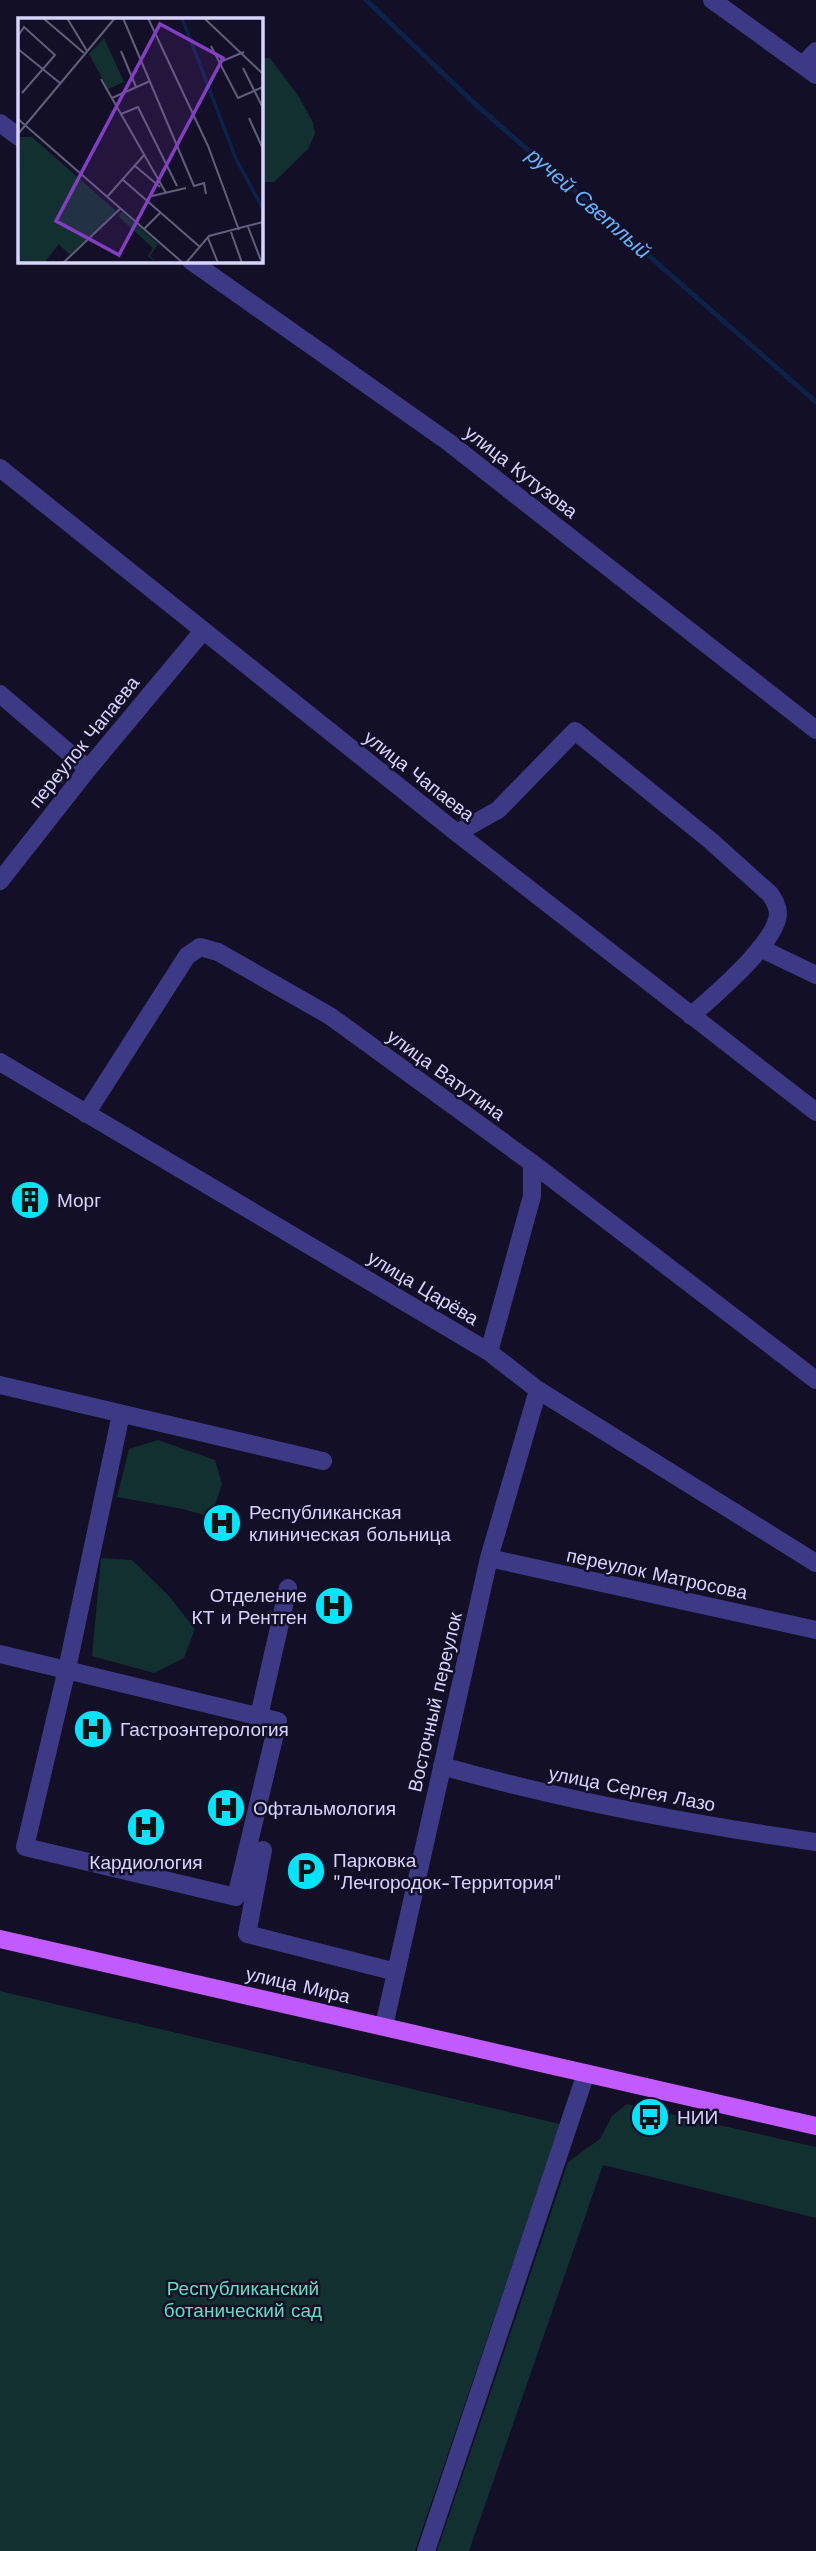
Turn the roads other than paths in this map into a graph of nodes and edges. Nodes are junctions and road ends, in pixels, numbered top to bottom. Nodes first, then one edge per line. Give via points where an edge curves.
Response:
1 (712, 0) edge
2 (816, 51) edge
3 (809, 70) edge
4 (0, 123) edge
5 (18, 136) edge
6 (192, 262) edge
7 (0, 468) edge
8 (203, 631) junction
9 (0, 694) edge
10 (814, 727) edge
11 (88, 769) junction
12 (457, 833) junction
13 (0, 881) edge
14 (760, 948) junction
15 (816, 975) edge
16 (691, 1016) junction
17 (0, 1062) edge
18 (816, 1112) edge
19 (86, 1114) junction
20 (532, 1163) junction
21 (489, 1352) junction
22 (816, 1380) edge
23 (0, 1385) edge
24 (538, 1390) junction
25 (121, 1414) junction
26 (323, 1461) dead end
27 (489, 1558) junction
28 (816, 1563) edge
29 (288, 1588) dead end
30 (816, 1630) edge
31 (0, 1654) edge
32 (67, 1669) junction
33 (259, 1716) junction
34 (442, 1766) junction
35 (816, 1842) edge
36 (263, 1850) dead end
37 (0, 1939) edge
38 (396, 1972) junction
39 (384, 2026) junction
40 (586, 2073) junction
41 (816, 2126) edge
42 (426, 2551) edge

1 - 3 street
2 - 3 street
4 - 5 street
6 - 10 street, улица Кутузова via 447,440
7 - 8 street, улица Чапаева
8 - 11 street, переулок Чапаева
8 - 12 street, улица Чапаева
9 - 11 street
11 - 13 street, переулок Чапаева
12 - 14 street via 498,810 575,731 770,894 778,912
12 - 16 street, улица Чапаева
14 - 15 street
14 - 16 street
16 - 18 street, улица Чапаева
17 - 19 street, улица Царёва
19 - 20 street, улица Ватутина via 187,956 200,947 230,958 330,1016
19 - 21 street, улица Царёва
20 - 21 street via 532,1196
20 - 22 street, улица Ватутина
21 - 24 street, улица Царёва
23 - 25 street
24 - 27 street, Восточный переулок
24 - 28 street, улица Царёва
25 - 26 street
25 - 32 street
27 - 30 street, переулок Матросова
27 - 34 street, Восточный переулок
29 - 33 street
31 - 32 street
32 - 33 street
32 - 33 street via 25,1847 236,1897 278,1721
34 - 35 street, улица Сергея Лазо via 639,1813
34 - 38 street, Восточный переулок
36 - 38 street via 247,1934
37 - 39 main road, улица Мира
38 - 39 street, Восточный переулок
39 - 40 main road, улица Мира
40 - 41 main road, улица Мира
40 - 42 street

